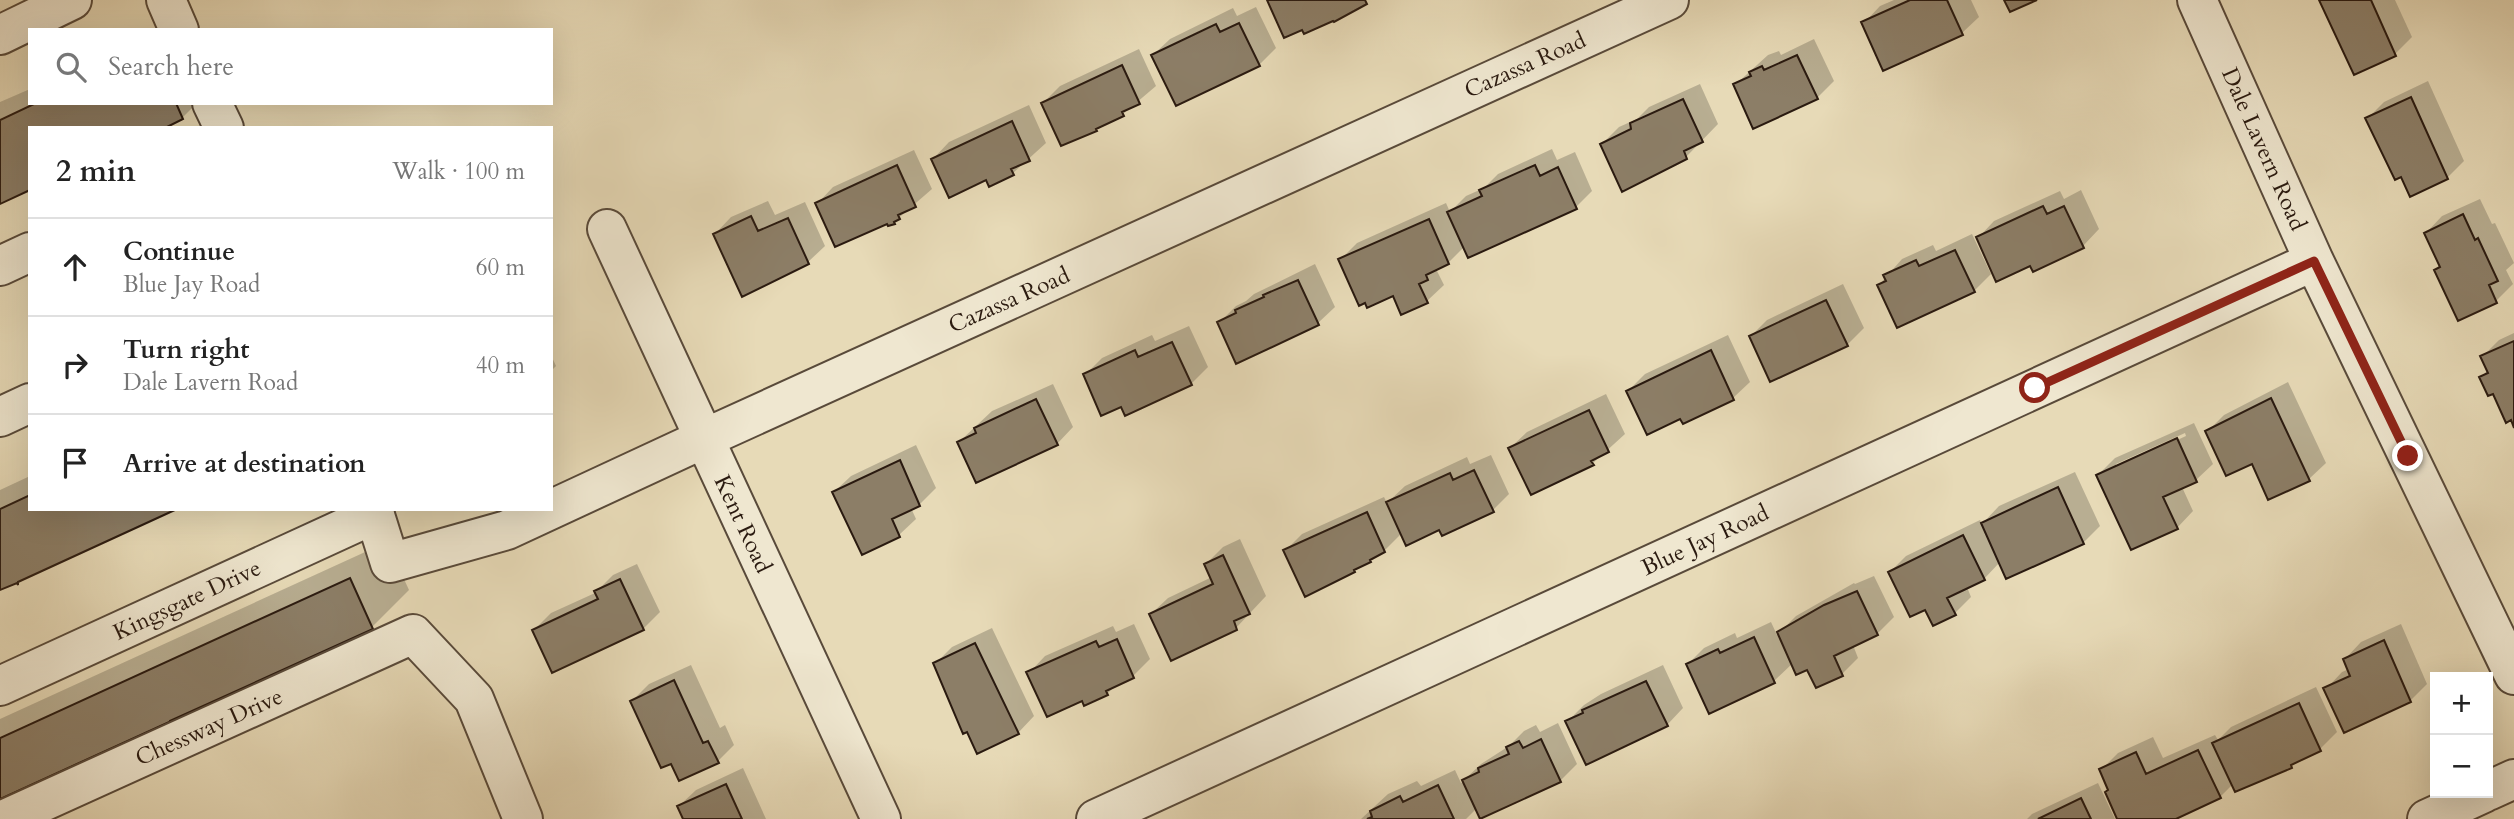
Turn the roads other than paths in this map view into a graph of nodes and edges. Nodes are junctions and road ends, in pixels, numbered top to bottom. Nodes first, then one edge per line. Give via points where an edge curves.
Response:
1 (72, 0) edge
2 (166, 0) edge
3 (1669, 0) edge
4 (2197, 0) edge
5 (178, 28) edge
6 (0, 35) edge
7 (213, 105) edge
8 (222, 126) edge
9 (607, 229) dead end
10 (28, 253) edge
11 (2314, 261) junction
12 (0, 266) edge
13 (28, 404) edge
14 (0, 417) edge
15 (703, 439) junction
16 (553, 509) edge
17 (374, 511) edge
18 (548, 511) edge
19 (2514, 675) edge
20 (0, 686) edge
21 (2514, 779) edge
22 (2493, 789) edge
23 (2473, 798) edge
24 (5, 819) edge
25 (523, 819) edge
26 (881, 819) edge
27 (1096, 819) edge
28 (2427, 819) edge

1 - 6 street
2 - 5 street
3 - 15 street, Cazassa Road
4 - 11 street, Dale Lavern Road
7 - 8 street
9 - 15 street, Kent Road
10 - 12 street
11 - 19 street, Dale Lavern Road
11 - 27 street, Blue Jay Road
13 - 14 street
15 - 16 street, Cazassa Road
15 - 26 street, Kent Road
17 - 18 street, Cazassa Road via 390,563 507,530
17 - 20 street, Kingsgate Drive
21 - 22 street
23 - 28 street
24 - 25 street, Chessway Drive via 413,634 474,699

